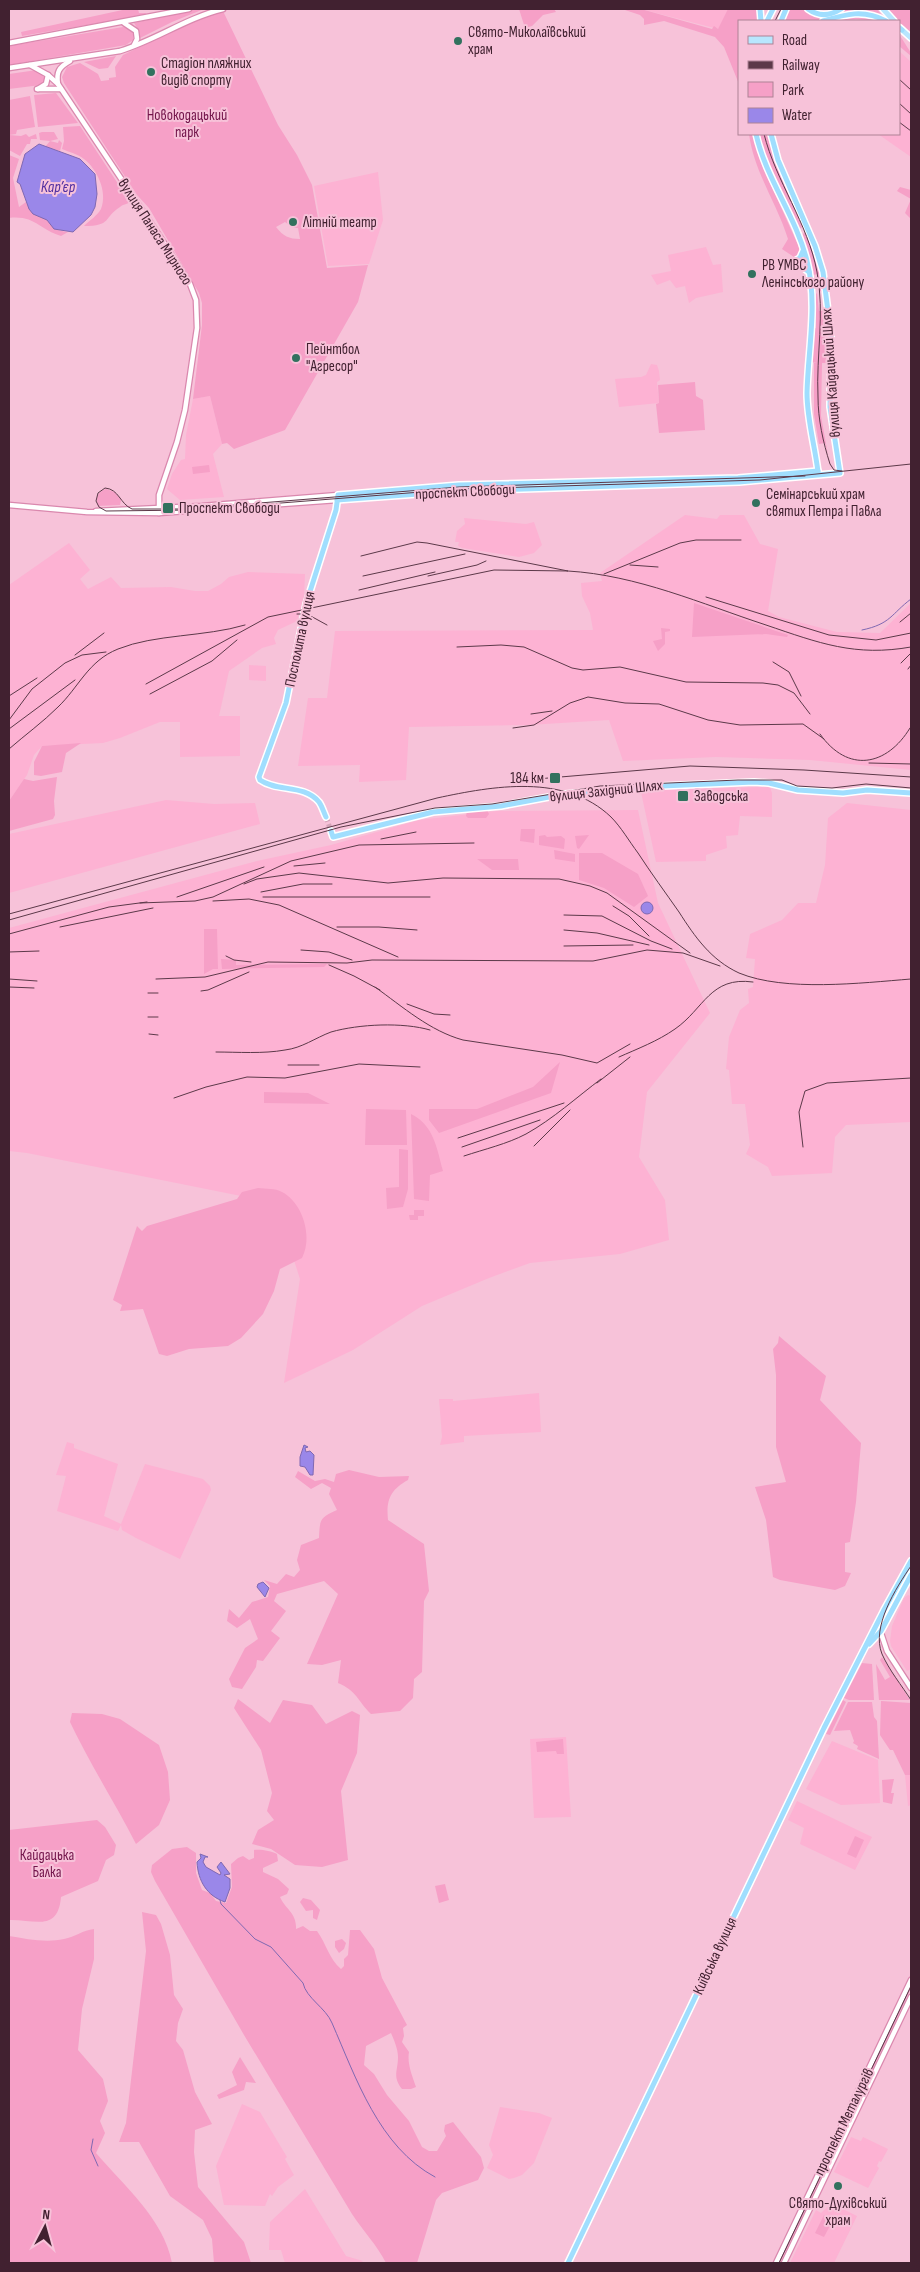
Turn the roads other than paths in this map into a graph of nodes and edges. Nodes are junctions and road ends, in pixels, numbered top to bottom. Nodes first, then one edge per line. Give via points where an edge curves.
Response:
1 (188, 9) edge
2 (222, 9) edge
3 (808, 9) edge
4 (841, 9) edge
5 (883, 9) edge
6 (827, 20) edge
7 (884, 20) edge
8 (893, 20) edge
9 (120, 23) junction
10 (900, 28) edge
11 (910, 37) edge
12 (10, 43) edge
13 (132, 47) junction
14 (74, 59) junction
15 (30, 66) junction
16 (9, 68) edge
17 (48, 75) junction
18 (60, 86) junction
19 (756, 135) edge
20 (771, 135) edge
21 (807, 227) junction
22 (796, 232) junction
23 (804, 251) junction
24 (809, 272) junction
25 (839, 471) joint
26 (818, 473) junction
27 (338, 498) junction
28 (9, 505) edge
29 (158, 507) junction
30 (90, 512) junction
31 (159, 513) junction
32 (911, 794) edge
33 (326, 817) tunnel mouth
34 (332, 834) dead end
35 (911, 1561) edge
36 (911, 1575) edge
37 (876, 1626) junction
38 (881, 1630) junction
39 (864, 1650) junction
40 (911, 1688) edge
41 (911, 1980) edge
42 (911, 1997) edge
43 (568, 2263) edge
44 (776, 2263) edge
45 (784, 2263) edge

1 - 9 main road
2 - 13 main road via 192,18
3 - 4 highway via 824,15
5 - 8 main road
6 - 7 highway via 858,13
9 - 12 main road
9 - 13 main road via 136,31 137,39
10 - 11 main road
13 - 14 main road
14 - 15 main road
14 - 18 main road via 60,68
15 - 16 main road
15 - 17 main road, вулиця Панаса Мирного
17 - 18 main road, вулиця Панаса Мирного
17 - 18 main road via 46,84 37,89
18 - 29 main road, вулиця Панаса Мирного via 190,284 196,300 196,328 185,410
19 - 22 highway, вулиця Кайдацький Шлях via 769,173
20 - 21 highway, вулиця Кайдацький Шлях via 778,160
21 - 22 highway
21 - 25 highway, вулиця Кайдацький Шлях via 823,272 831,335 830,407
22 - 23 highway, вулиця Кайдацький Шлях
23 - 24 highway, вулиця Кайдацький Шлях
23 - 24 highway via 795,260
24 - 26 highway, вулиця Кайдацький Шлях via 812,294 808,405
25 - 26 highway, проспект Свободи
26 - 27 highway, проспект Свободи via 459,485
27 - 29 main road, проспект Свободи
27 - 31 main road, проспект Свободи
27 - 33 highway, Посполита вулиця via 306,604 286,703 259,777 266,784 305,792 319,802
28 - 30 main road, проспект Свободи
29 - 30 main road, проспект Свободи
29 - 31 main road, вулиця Панаса Мирного
30 - 31 main road, проспект Свободи
32 - 34 highway, вулиця Західний Шлях via 798,790 754,782 662,786 565,794 491,807 433,812
35 - 37 highway, Київська вулиця
36 - 38 highway, Київська вулиця
37 - 38 main road
37 - 39 highway, Київська вулиця
38 - 39 highway, Київська вулиця
38 - 40 main road via 887,1651
39 - 43 highway, Київська вулиця
41 - 44 main road, проспект Металургів
42 - 45 main road, проспект Металургів

